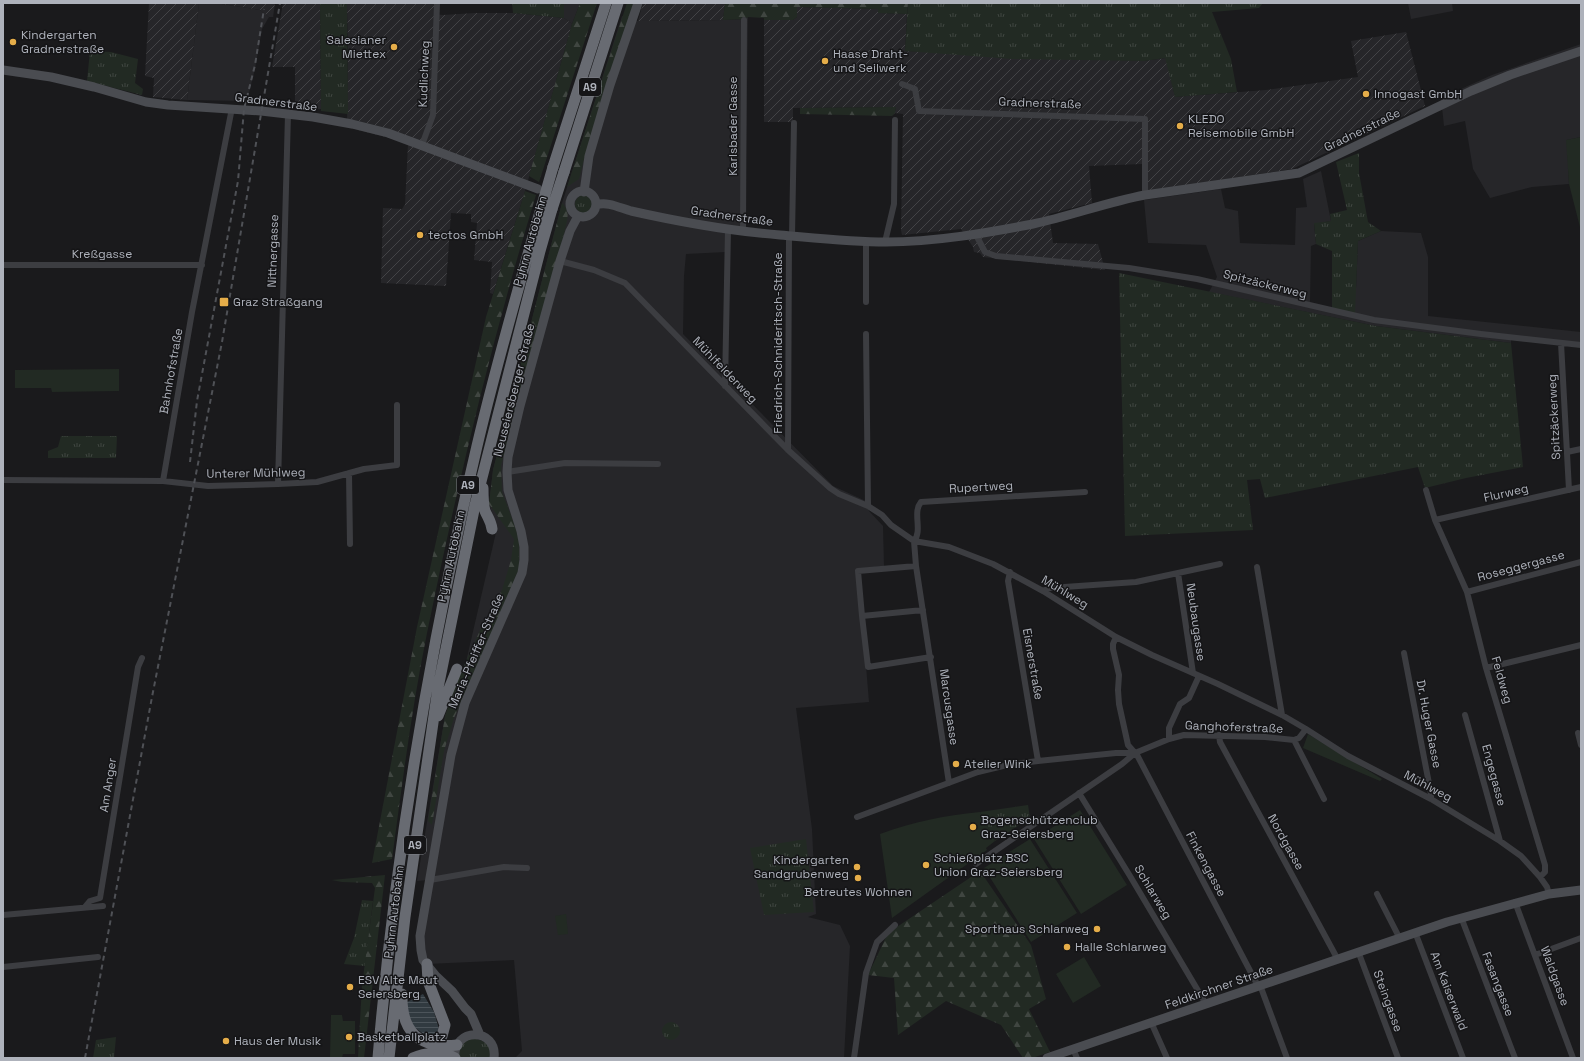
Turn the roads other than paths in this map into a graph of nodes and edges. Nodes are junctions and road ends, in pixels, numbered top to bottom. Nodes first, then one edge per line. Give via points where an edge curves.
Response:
1 (437, 3) edge
2 (606, 3) edge
3 (618, 3) edge
4 (638, 3) edge
5 (744, 20) dead end
6 (1581, 51) edge
7 (3, 70) edge
8 (902, 84) dead end
9 (232, 108) junction
10 (288, 114) junction
11 (895, 120) dead end
12 (794, 123) dead end
13 (422, 145) junction
14 (538, 189) dead end
15 (584, 192) junction
16 (1145, 195) junction
17 (596, 205) junction
18 (547, 207) junction
19 (578, 216) junction
20 (728, 230) junction
21 (743, 232) junction
22 (975, 233) junction
23 (791, 236) junction
24 (866, 241) junction
25 (885, 242) junction
26 (560, 261) junction
27 (3, 265) edge
28 (202, 265) junction
29 (866, 302) dead end
30 (866, 334) dead end
31 (1561, 343) junction
32 (1581, 345) edge
33 (725, 386) junction
34 (397, 405) dead end
35 (1581, 449) edge
36 (788, 450) junction
37 (1567, 452) junction
38 (658, 464) dead end
39 (484, 470) junction
40 (507, 472) junction
41 (349, 473) junction
42 (3, 480) edge
43 (163, 481) junction
44 (278, 484) junction
45 (1581, 487) edge
46 (1426, 490) dead end
47 (1569, 490) junction
48 (1084, 492) dead end
49 (868, 506) junction
50 (1436, 520) junction
51 (492, 529) dead end
52 (914, 542) junction
53 (350, 544) dead end
54 (1581, 562) edge
55 (1220, 564) dead end
56 (916, 566) junction
57 (1257, 567) dead end
58 (1010, 572) junction
59 (522, 573) joint
60 (1178, 573) junction
61 (1043, 591) junction
62 (1467, 592) junction
63 (923, 610) junction
64 (862, 616) junction
65 (1116, 637) junction
66 (1581, 645) edge
67 (1404, 653) dead end
68 (931, 657) junction
69 (142, 658) dead end
70 (1486, 668) junction
71 (457, 669) dead end
72 (1196, 675) junction
73 (1282, 715) junction
74 (1465, 715) dead end
75 (1306, 729) junction
76 (432, 732) junction
77 (1578, 733) dead end
78 (1219, 735) junction
79 (1168, 739) junction
80 (1294, 740) junction
81 (1581, 745) edge
82 (1135, 753) junction
83 (1038, 761) junction
84 (949, 783) junction
85 (1079, 793) junction
86 (1324, 799) dead end
87 (1431, 799) junction
88 (857, 817) dead end
89 (1500, 841) junction
90 (976, 864) dead end
91 (527, 868) dead end
92 (1540, 877) junction
93 (430, 880) junction
94 (1581, 890) edge
95 (1376, 894) dead end
96 (1549, 894) junction
97 (1515, 902) junction
98 (103, 906) dead end
99 (85, 907) junction
100 (3, 915) edge
101 (1461, 917) junction
102 (895, 925) dead end
103 (1415, 932) junction
104 (1399, 937) junction
105 (1581, 938) edge
106 (1358, 951) junction
107 (1535, 954) junction
108 (98, 957) dead end
109 (1337, 958) junction
110 (401, 960) junction
111 (427, 964) junction
112 (3, 967) edge
113 (1259, 986) junction
114 (1206, 1004) junction
115 (465, 1008) junction
116 (1151, 1022) junction
117 (480, 1035) junction
118 (466, 1036) junction
119 (427, 1042) junction
120 (456, 1045) junction
121 (1073, 1049) junction
122 (430, 1056) edge
123 (378, 1058) edge
124 (389, 1058) edge
125 (413, 1058) edge
126 (455, 1058) edge
127 (494, 1058) edge
128 (854, 1058) edge
129 (1047, 1058) edge
130 (1077, 1058) edge
131 (1167, 1058) edge
132 (1287, 1058) edge
133 (1398, 1058) edge
134 (1463, 1058) edge
135 (1515, 1058) edge
136 (1573, 1058) edge

1 - 13 street, Kudlichweg via 433,115
2 - 18 highway, Pyhrn Autobahn / A9, bridge via 553,167
3 - 18 highway, Pyhrn Autobahn / A9, bridge via 564,172
4 - 15 main road via 589,156
5 - 21 street, Karlsbader Gasse
6 - 16 main road, Gradnerstraße via 1471,91 1299,172
7 - 9 main road, Gradnerstraße via 51,77 146,102
8 - 16 street, Gradnerstraße via 915,89 919,111 1145,119
9 - 10 main road, Gradnerstraße
9 - 28 street, Bahnhofstraße
10 - 13 main road, Gradnerstraße via 352,124
10 - 44 street, Nittnergasse
11 - 25 street via 894,204
12 - 23 street, Friedrich-Schnideritsch-Straße
13 - 14 main road, Gradnerstraße
15 - 17 main road via 592,195
15 - 19 main road via 568,199
16 - 22 main road, Gradnerstraße via 1034,224
17 - 19 main road via 590,215
17 - 20 main road, Gradnerstraße via 604,203
18 - 39 highway, Pyhrn Autobahn / A9 via 540,250
18 - 123 highway, Pyhrn Autobahn / A9 via 508,324 477,444 452,557 426,688 398,872
19 - 26 main road, Neuseiersberger Straße
20 - 21 main road, Gradnerstraße
20 - 33 street
21 - 23 main road, Gradnerstraße
22 - 25 main road, Gradnerstraße
22 - 31 street, Spitzäckerweg via 985,252 996,256 1129,268 1190,277 1374,320
23 - 24 main road, Gradnerstraße
23 - 36 street, Friedrich-Schnideritsch-Straße
24 - 25 main road, Gradnerstraße
24 - 29 street
26 - 33 street, Mühlfelderweg via 594,270 625,283
26 - 40 main road, Neuseiersberger Straße via 520,406
27 - 28 street, Kreßgasse
28 - 43 street, Bahnhofstraße
30 - 49 street
31 - 32 street, Spitzäckerweg
31 - 37 street, Spitzäckerweg
33 - 36 street, Mühlfelderweg
34 - 41 street, Unterer Mühlweg via 397,465
35 - 37 street
36 - 49 street, Mühlfelderweg via 830,488
37 - 47 street, Spitzäckerweg
38 - 40 street via 565,463
39 - 51 highway via 485,511
39 - 76 highway, Pyhrn Autobahn / A9 via 463,560
40 - 59 main road, Neuseiersberger Straße via 508,490 523,538
41 - 44 street, Unterer Mühlweg via 317,482
41 - 53 street
42 - 43 street
43 - 44 street, Unterer Mühlweg via 208,486
45 - 47 street, Flurweg
46 - 50 street, Feldweg
47 - 50 street, Flurweg
48 - 52 street, Rupertweg via 921,502 918,506 918,537
49 - 52 street, Mühlfelderweg
50 - 62 street, Feldweg
52 - 56 street, Marcusgasse
52 - 58 street, Mühlweg via 949,547
54 - 62 street, Roseggergasse
55 - 60 street
56 - 63 street, Marcusgasse
56 - 64 street, Marcusgasse via 858,572
57 - 73 street
58 - 61 street, Mühlweg
58 - 83 street, Eisnerstraße via 1008,581
59 - 93 main road, Maria-Pfeiffer-Straße via 459,721
60 - 61 street via 1136,582 1050,588
60 - 72 street, Neubaugasse
61 - 65 street, Mühlweg
62 - 70 street, Feldweg
63 - 64 street
63 - 68 street, Marcusgasse
64 - 68 street, Marcusgasse via 868,667
65 - 72 street, Mühlweg
65 - 82 street via 1112,644 1119,675 1119,704 1128,745
66 - 70 street
67 - 87 street, Dr. Huger Gasse
68 - 84 street, Marcusgasse
69 - 99 street, Am Anger via 138,667 100,898 90,901
70 - 92 street, Feldweg via 1546,865 1545,872
71 - 76 highway
72 - 73 street, Mühlweg
72 - 79 street via 1189,698 1180,704 1169,728
73 - 75 street, Mühlweg
74 - 89 street, Engegasse
75 - 80 street, Ganghoferstraße
75 - 87 street, Mühlweg via 1348,756
76 - 110 highway, Pyhrn Autobahn / A9
77 - 81 street
78 - 79 street, Ganghoferstraße via 1184,735
78 - 80 street, Ganghoferstraße
78 - 109 street, Nordgasse via 1220,742 1254,807
79 - 82 street, Ganghoferstraße
80 - 86 street
82 - 83 street, Ganghoferstraße
82 - 85 street
82 - 113 street, Finkengasse
83 - 84 street, Ganghoferstraße via 978,772
84 - 88 street, Ganghoferstraße
85 - 90 street
85 - 114 street, Schlarweg
87 - 89 street, Mühlweg
89 - 92 street, Mühlweg via 1522,856
91 - 93 street via 504,867
92 - 96 street, Mühlweg
93 - 111 main road, Maria-Pfeiffer-Straße via 420,943
94 - 96 main road, Feldkirchner Straße
95 - 104 street
96 - 97 main road, Feldkirchner Straße
97 - 101 main road, Feldkirchner Straße
97 - 107 street, Waldgasse
98 - 99 street
99 - 100 street
101 - 103 main road, Feldkirchner Straße
101 - 135 street, Fasangasse
102 - 128 street via 877,942 866,972
103 - 104 main road, Feldkirchner Straße
103 - 134 street, Am Kaiserwald
104 - 106 main road, Feldkirchner Straße
105 - 107 street
106 - 109 main road, Feldkirchner Straße
106 - 133 street, Steingasse
107 - 136 street, Waldgasse
108 - 112 street
109 - 113 main road, Feldkirchner Straße
110 - 119 highway via 404,966 403,1015 409,1030
110 - 124 highway, Pyhrn Autobahn / A9
111 - 115 main road, Maria-Pfeiffer-Straße
111 - 119 highway via 428,981 445,1024 442,1036 435,1041
113 - 114 main road, Feldkirchner Straße
113 - 132 street, Finkengasse
114 - 116 main road, Feldkirchner Straße
115 - 117 main road, Maria-Pfeiffer-Straße via 471,1014
115 - 118 main road, Maria-Pfeiffer-Straße via 468,1027
116 - 121 main road, Feldkirchner Straße
116 - 131 street
117 - 118 main road
117 - 127 main road via 491,1043
118 - 120 main road
119 - 120 highway
120 - 126 main road
121 - 129 main road, Feldkirchner Straße
121 - 130 street
122 - 125 highway via 419,1055
122 - 126 highway via 442,1054

